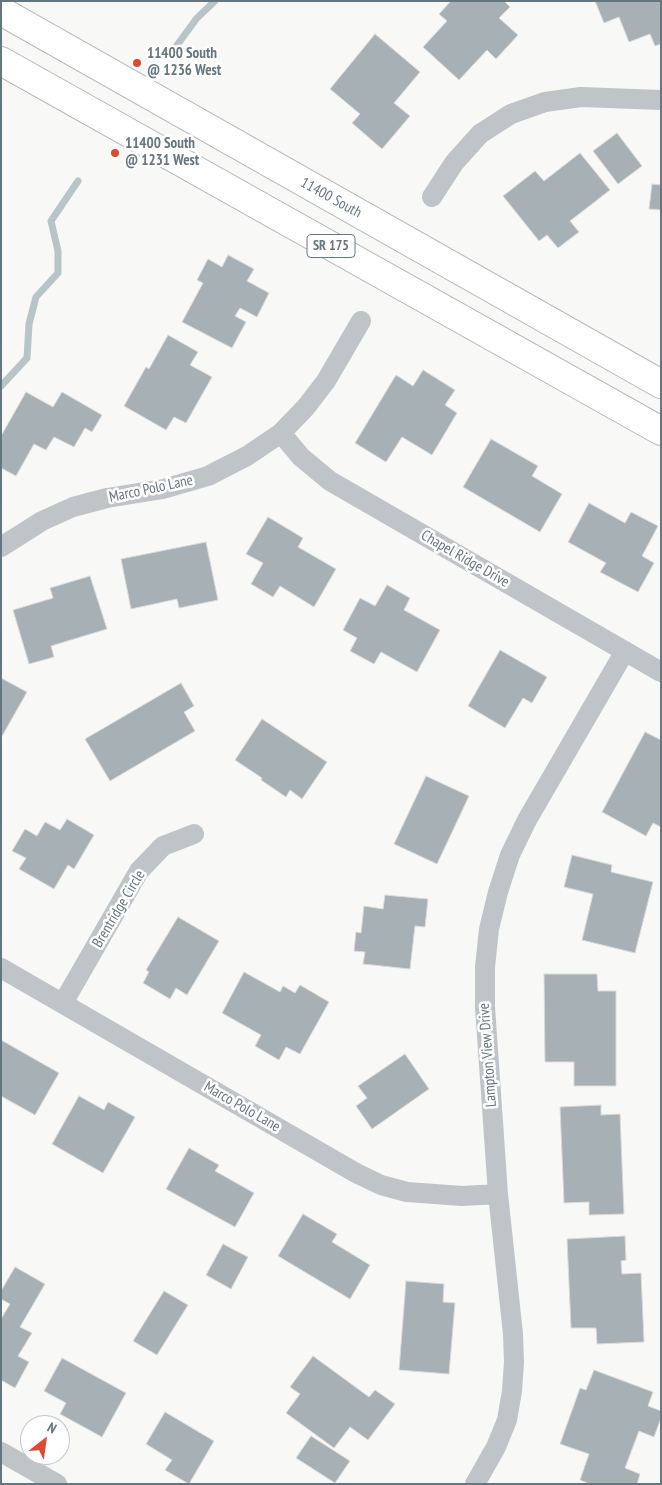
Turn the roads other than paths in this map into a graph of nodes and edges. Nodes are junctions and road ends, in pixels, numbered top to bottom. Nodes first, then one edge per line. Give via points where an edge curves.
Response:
1 (1, 12) edge
2 (1, 61) edge
3 (661, 100) edge
4 (432, 197) dead end
5 (361, 321) dead end
6 (661, 384) edge
7 (661, 431) edge
8 (281, 433) junction
9 (1, 547) edge
10 (625, 651) junction
11 (661, 672) edge
12 (194, 834) dead end
13 (1, 968) edge
14 (63, 1003) junction
15 (498, 1194) junction
16 (1, 1452) edge
17 (56, 1484) edge
18 (475, 1484) edge

1 - 6 main road, 11400 South / SR 175
2 - 7 main road, SR 175
3 - 4 street via 581,97 545,102 511,114 480,134 454,163
5 - 8 street, Marco Polo Lane via 326,381
8 - 9 street, Marco Polo Lane via 247,456 208,476 163,489 73,507 42,521
8 - 10 street, Chapel Ridge Drive via 301,457 330,481
10 - 11 street, Chapel Ridge Drive
10 - 15 street, Lampton View Drive via 527,820 510,855 489,929 485,1007
12 - 14 street, Brentridge Circle via 163,846 139,871
13 - 14 street, Marco Polo Lane
14 - 15 street, Marco Polo Lane via 381,1185 434,1195
15 - 18 street, Lampton View Drive via 514,1362 507,1420
16 - 17 street

